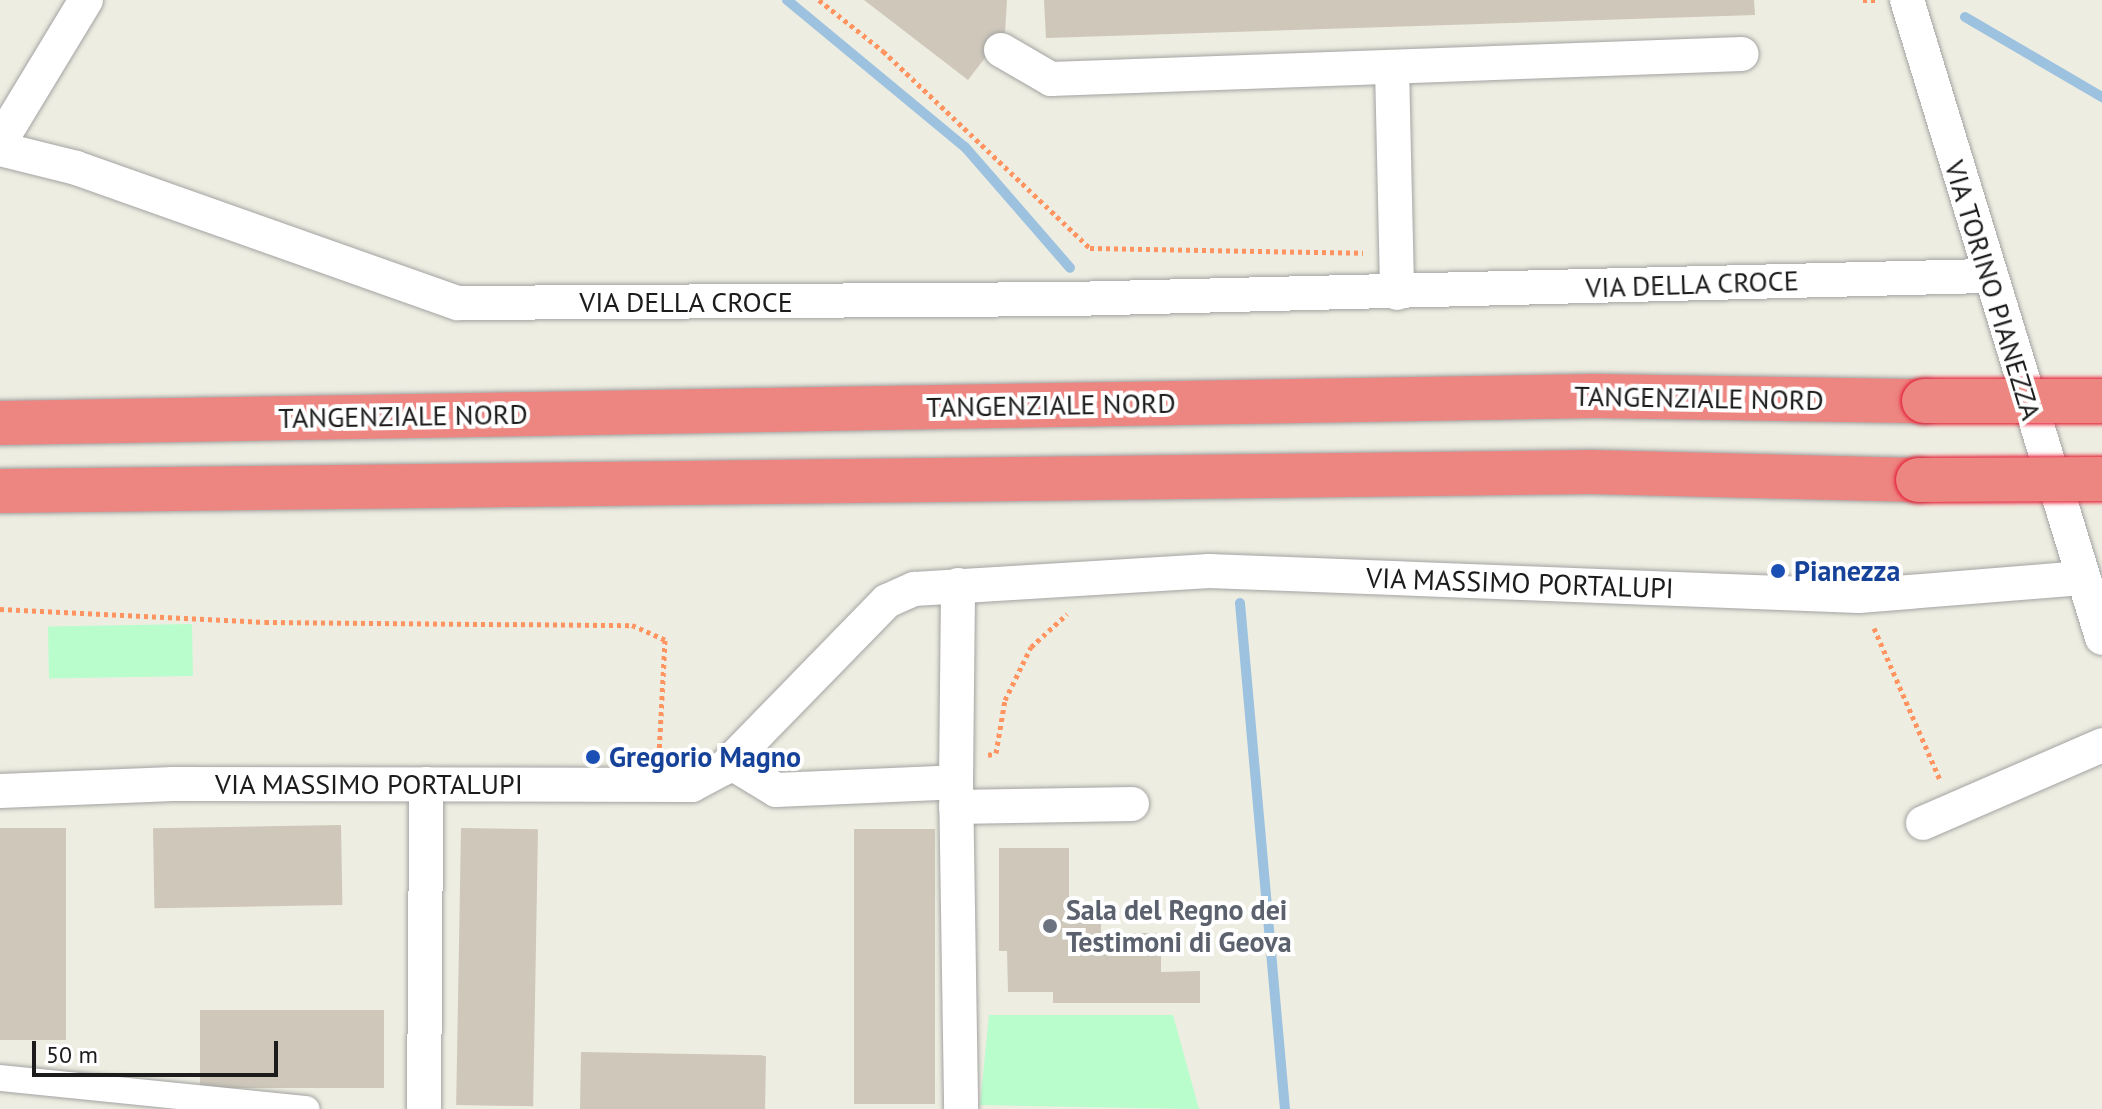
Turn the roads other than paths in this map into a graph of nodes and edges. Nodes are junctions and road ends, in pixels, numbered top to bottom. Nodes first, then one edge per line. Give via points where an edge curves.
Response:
1 (86, 0) edge
2 (1907, 0) edge
3 (1001, 50) dead end
4 (1742, 54) dead end
5 (1392, 67) junction
6 (0, 142) edge
7 (0, 149) edge
8 (1987, 276) junction
9 (1397, 293) junction
10 (2102, 401) edge
11 (0, 423) edge
12 (2102, 479) edge
13 (0, 491) edge
14 (2082, 578) junction
15 (958, 585) junction
16 (2102, 638) edge
17 (2102, 745) edge
18 (730, 762) junction
19 (956, 783) junction
20 (426, 784) junction
21 (0, 791) edge
22 (1132, 804) dead end
23 (1938, 816) road end
24 (0, 1078) edge
25 (306, 1109) edge
26 (424, 1109) edge
27 (961, 1109) edge

1 - 6 street
2 - 8 street, VIA TORINO PIANEZZA
3 - 5 street via 1051,79
4 - 5 street
5 - 9 street
7 - 9 street, VIA DELLA CROCE via 76,168 458,303
8 - 9 street, VIA DELLA CROCE
8 - 14 street, VIA TORINO PIANEZZA
10 - 11 highway, TANGENZIALE NORD, bridge via 1595,396
12 - 13 highway, bridge via 1591,472
14 - 15 street, VIA MASSIMO PORTALUPI via 1859,596 1209,571
14 - 16 street, VIA TORINO PIANEZZA
15 - 18 street, VIA MASSIMO PORTALUPI via 914,589 887,601
15 - 19 street
17 - 23 street
18 - 19 street via 776,790
18 - 20 street, VIA MASSIMO PORTALUPI via 709,780 692,785
19 - 22 street
19 - 27 street
20 - 21 street, VIA MASSIMO PORTALUPI via 173,784
20 - 26 street
24 - 25 street

